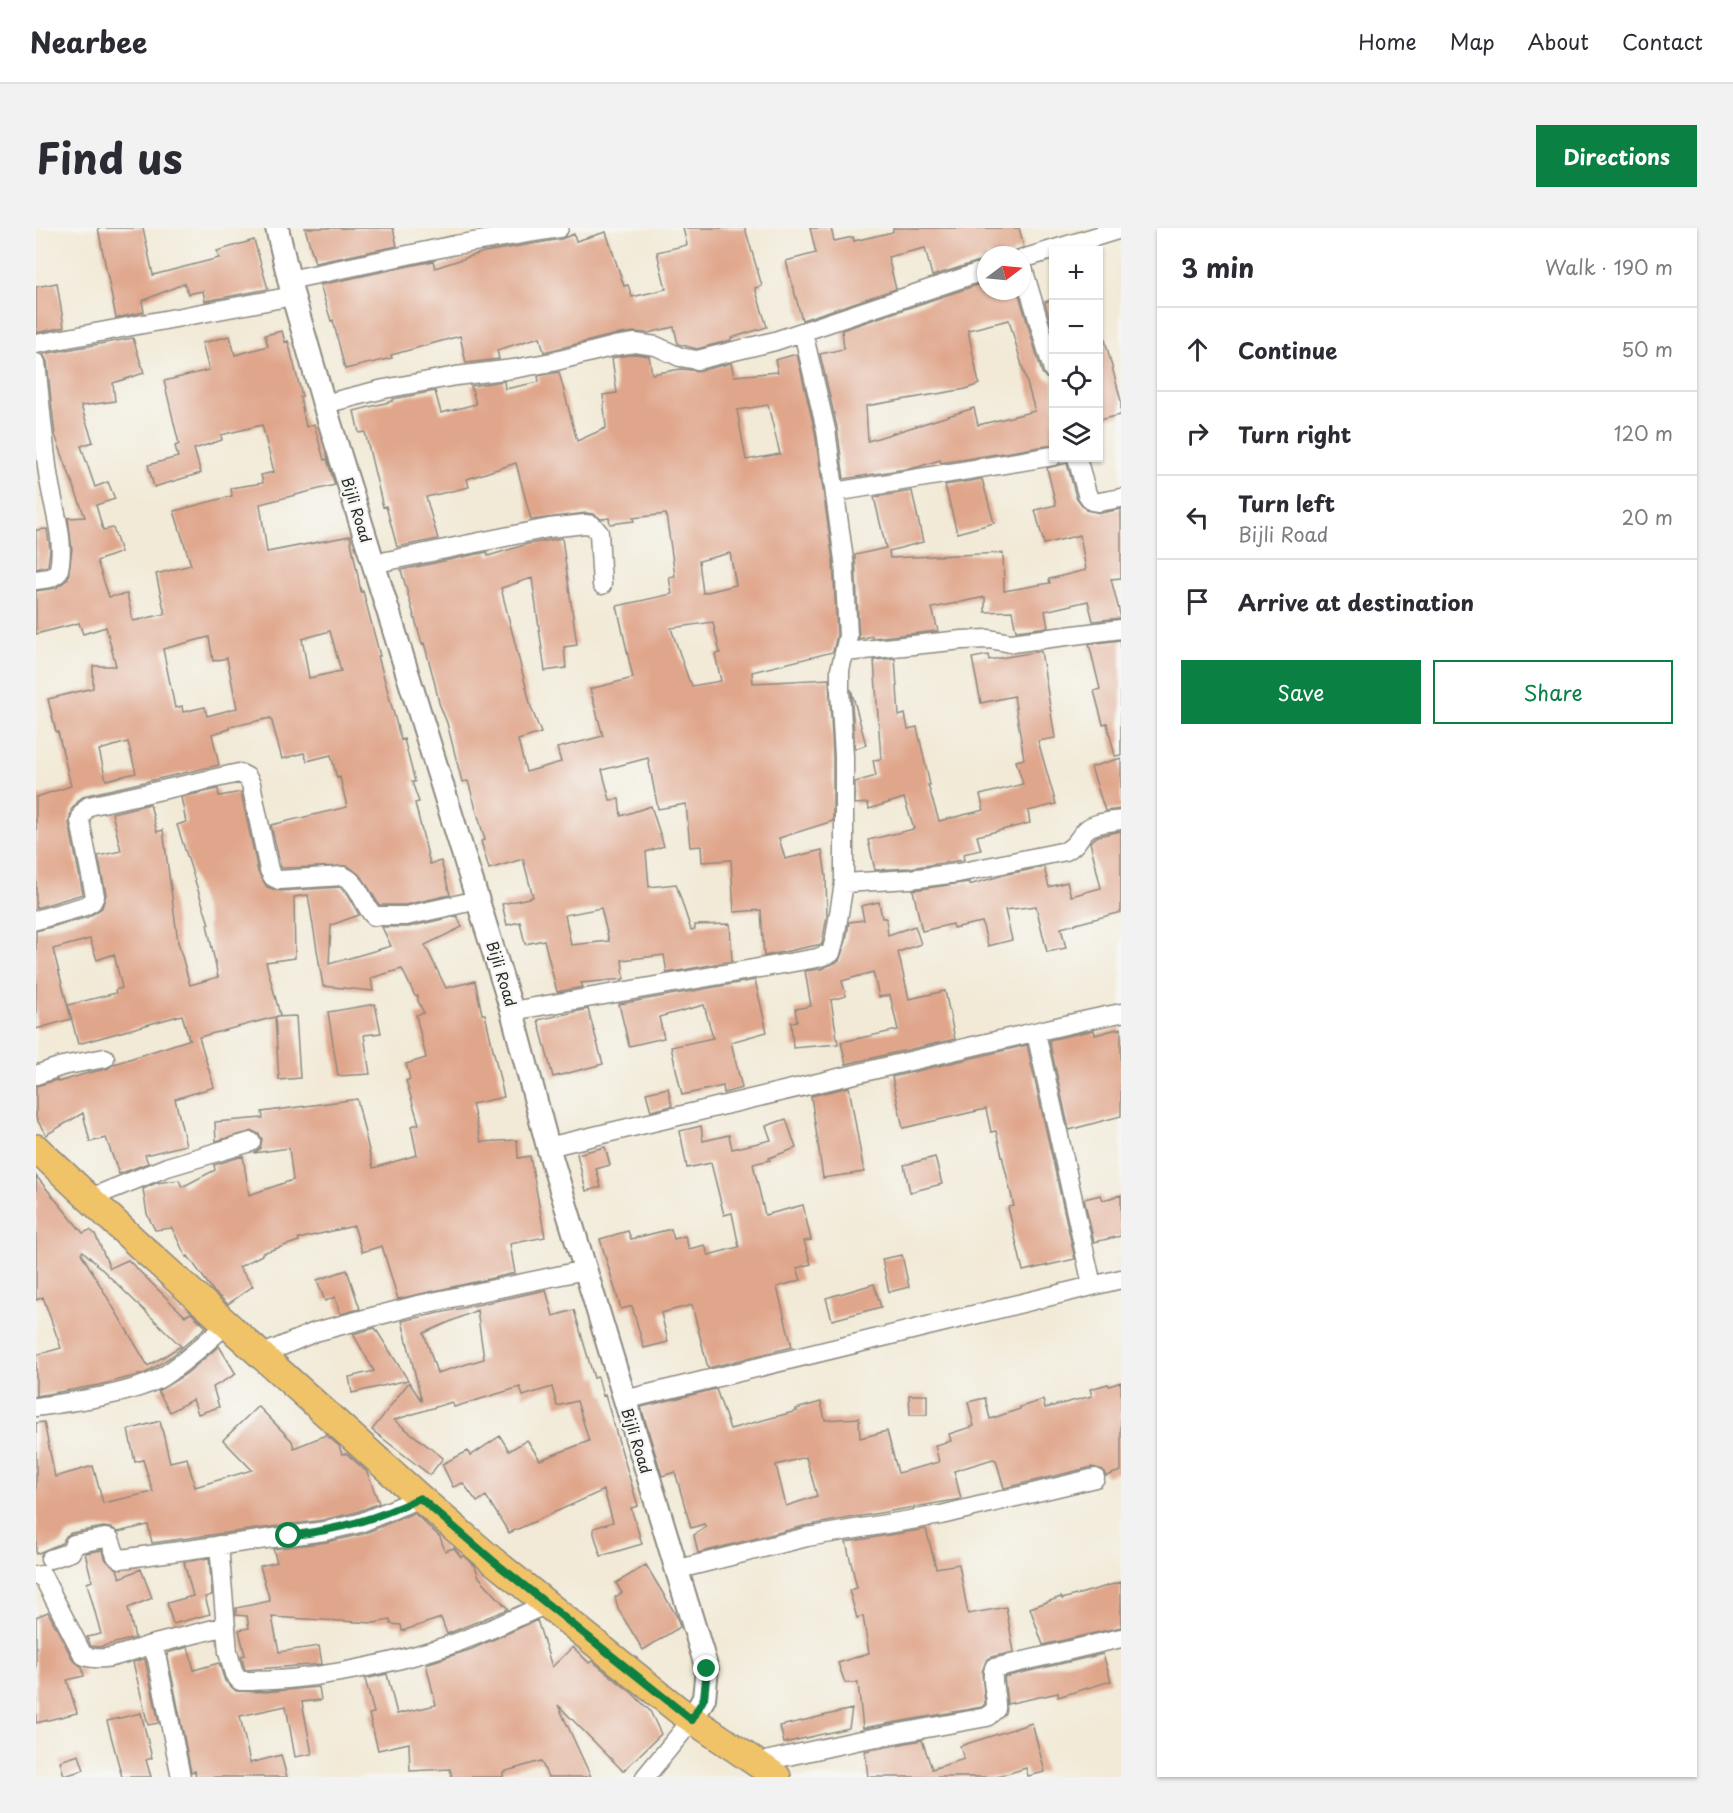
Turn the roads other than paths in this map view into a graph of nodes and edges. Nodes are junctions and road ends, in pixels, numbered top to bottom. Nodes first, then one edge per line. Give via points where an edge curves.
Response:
1 (277, 228) edge
2 (559, 228) edge
3 (1109, 231) edge
4 (1031, 256) edge
5 (977, 273) edge
6 (291, 288) junction
7 (1031, 295) edge
8 (803, 332) junction
9 (36, 344) edge
10 (1049, 356) edge
11 (36, 363) edge
12 (324, 404) junction
13 (1049, 457) edge
14 (1078, 462) edge
15 (835, 492) junction
16 (1121, 498) edge
17 (372, 564) junction
18 (36, 580) edge
19 (602, 585) dead end
20 (1121, 628) edge
21 (845, 651) junction
22 (1121, 820) edge
23 (844, 883) junction
24 (478, 900) junction
25 (36, 920) edge
26 (512, 1011) junction
27 (1121, 1013) edge
28 (1036, 1033) junction
29 (105, 1058) dead end
30 (36, 1075) edge
31 (251, 1142) dead end
32 (548, 1147) junction
33 (36, 1148) edge
34 (90, 1198) junction
35 (585, 1270) junction
36 (1121, 1279) edge
37 (1092, 1285) junction
38 (227, 1324) junction
39 (261, 1355) junction
40 (624, 1400) junction
41 (36, 1407) edge
42 (1095, 1478) dead end
43 (420, 1498) junction
44 (219, 1545) junction
45 (50, 1559) dead end
46 (675, 1570) junction
47 (36, 1576) edge
48 (547, 1604) junction
49 (226, 1626) junction
50 (1121, 1638) edge
51 (151, 1645) junction
52 (692, 1720) junction
53 (767, 1770) edge
54 (181, 1777) edge
55 (645, 1777) edge

1 - 6 street, Bijli Road
2 - 6 street via 455,245
3 - 4 street
5 - 8 street
6 - 9 street
6 - 12 street, Bijli Road
7 - 10 street
8 - 12 street via 697,360 656,346 615,346 552,362 384,389
8 - 15 street via 826,430
11 - 18 street via 62,562 58,573
12 - 17 street, Bijli Road
13 - 15 street
14 - 16 street via 1092,501
15 - 21 street via 847,603
17 - 19 street via 585,524 599,533
17 - 24 street, Bijli Road
20 - 21 street via 1011,643 962,640
21 - 23 street via 840,670
22 - 23 street via 1092,826 1085,830 1077,845 1066,851 958,873
23 - 26 street via 831,953
24 - 25 street via 406,916 374,916 355,885 343,876 279,880 273,877 268,870 251,784 239,773 89,806 80,821 95,896 85,906
24 - 26 street, Bijli Road
26 - 32 street, Bijli Road
27 - 28 street
28 - 32 street
28 - 37 street
29 - 30 street
31 - 34 street via 167,1167
32 - 35 street, Bijli Road
33 - 34 main road
34 - 38 main road
35 - 39 street via 418,1305 315,1332
35 - 40 street, Bijli Road
36 - 37 street
37 - 40 street
38 - 39 main road
38 - 41 street via 160,1378 126,1390
39 - 43 main road
40 - 46 street, Bijli Road
42 - 46 street via 941,1515 807,1537
43 - 44 street via 360,1523
43 - 48 main road
44 - 45 street via 121,1559 108,1538 74,1544 69,1552
44 - 49 street
46 - 52 street, Bijli Road via 707,1669 704,1698
47 - 51 street via 42,1575 83,1655 100,1659
48 - 49 street via 431,1650 341,1671 264,1681 240,1681 234,1674
48 - 52 main road
49 - 51 street
50 - 53 street via 994,1668 991,1676 996,1709 987,1717 856,1741
51 - 54 street
52 - 53 main road
52 - 55 street

